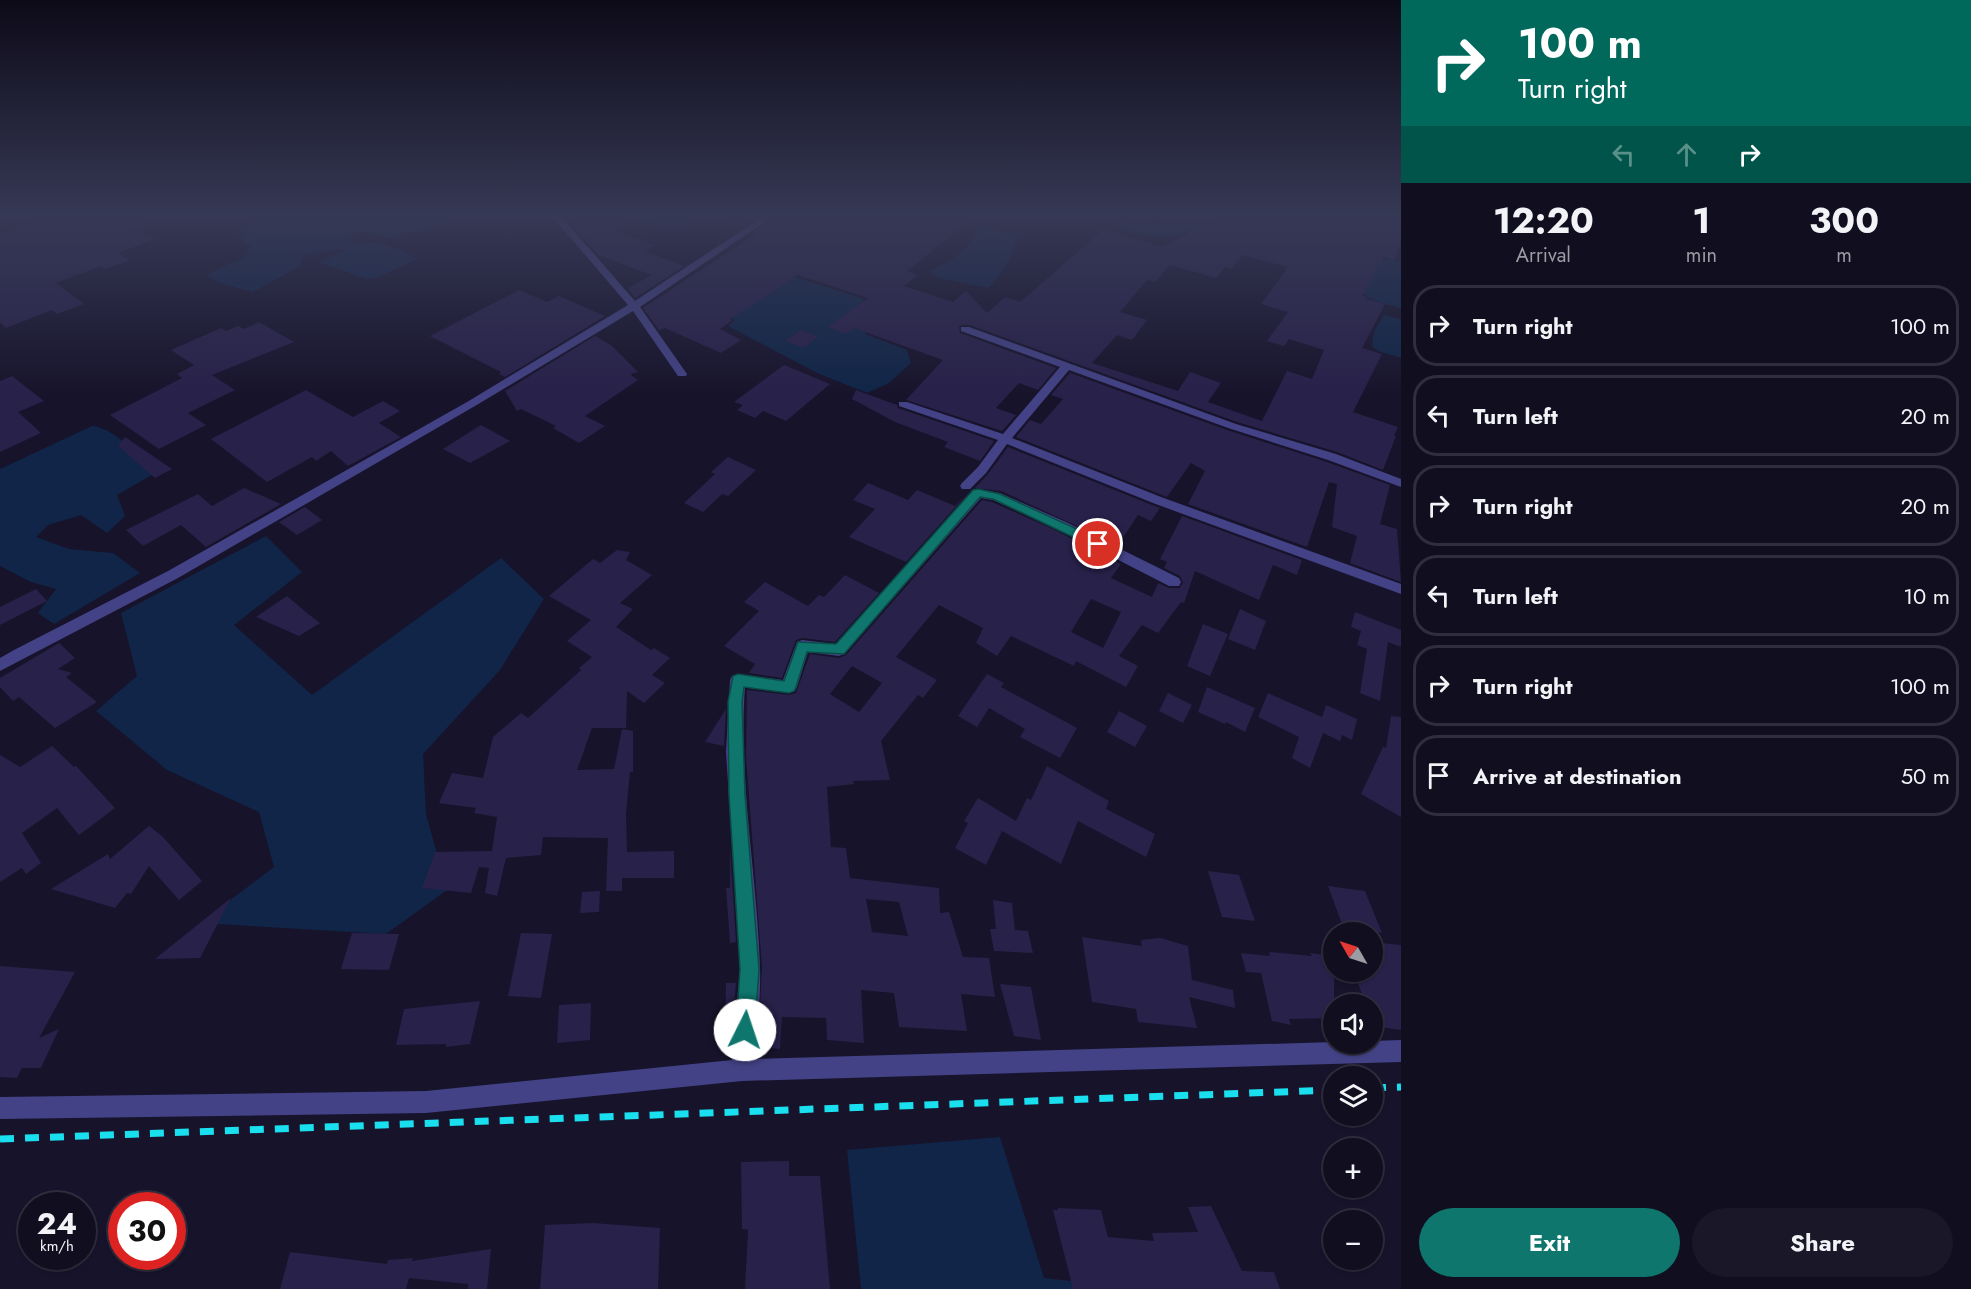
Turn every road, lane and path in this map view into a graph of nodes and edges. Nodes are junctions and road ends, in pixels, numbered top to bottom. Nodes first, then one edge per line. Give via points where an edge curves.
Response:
1 (607, 275) edge
2 (684, 275) edge
3 (634, 306) junction
4 (965, 329) dead end
5 (1066, 367) junction
6 (682, 374) dead end
7 (903, 404) dead end
8 (1005, 439) junction
9 (1401, 483) edge
10 (966, 486) dead end
11 (1174, 582) dead end
12 (1401, 589) edge
13 (0, 665) edge
14 (1401, 1051) edge
15 (742, 1070) junction
16 (0, 1108) edge

1 - 3 street
2 - 3 street
3 - 6 street
3 - 13 street via 419,435 156,585
4 - 5 street
5 - 8 street
5 - 9 street
7 - 8 street
8 - 10 street
8 - 12 street via 1147,496
11 - 15 street via 1061,525 996,496 978,493 839,650 802,646 789,687 738,680 737,795 750,969
14 - 15 street
15 - 16 street via 426,1102

